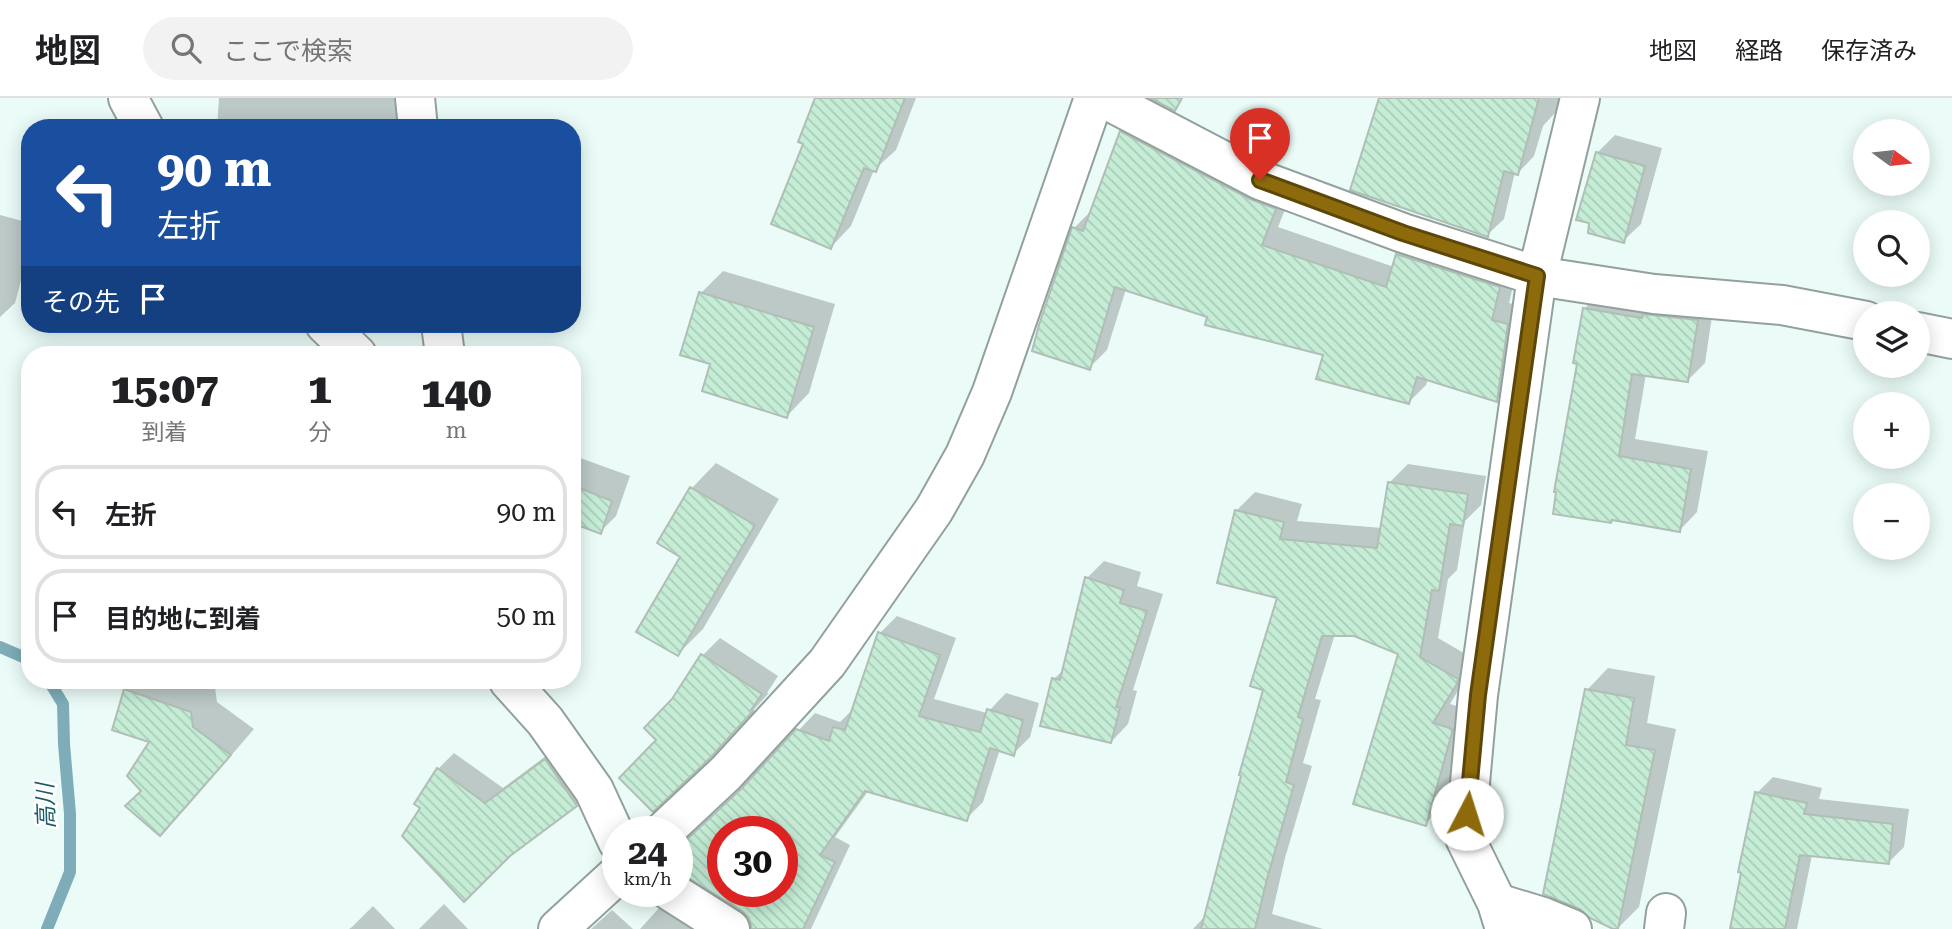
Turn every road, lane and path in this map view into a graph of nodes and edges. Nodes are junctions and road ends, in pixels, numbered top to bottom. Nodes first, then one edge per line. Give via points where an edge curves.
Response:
1 (128, 98) edge
2 (415, 98) edge
3 (1094, 98) edge
4 (1103, 98) edge
5 (1580, 98) edge
6 (139, 119) edge
7 (417, 119) edge
8 (1537, 276) junction
9 (1853, 319) edge
10 (335, 333) edge
11 (1930, 334) edge
12 (1952, 339) edge
13 (348, 346) edge
14 (516, 689) edge
15 (606, 816) edge
16 (680, 816) edge
17 (602, 889) edge
18 (693, 906) edge
19 (1501, 916) edge
20 (558, 929) edge
21 (730, 929) edge
22 (1573, 929) edge

1 - 6 street
2 - 7 street
3 - 16 street via 992,391 965,455 934,510 827,663
4 - 8 street via 1260,180
5 - 8 street
8 - 9 street via 1654,294 1782,305
8 - 19 street via 1478,695 1465,838
10 - 13 street
11 - 12 street
14 - 15 street via 594,790
17 - 20 street
18 - 21 street
19 - 22 street via 1543,917

